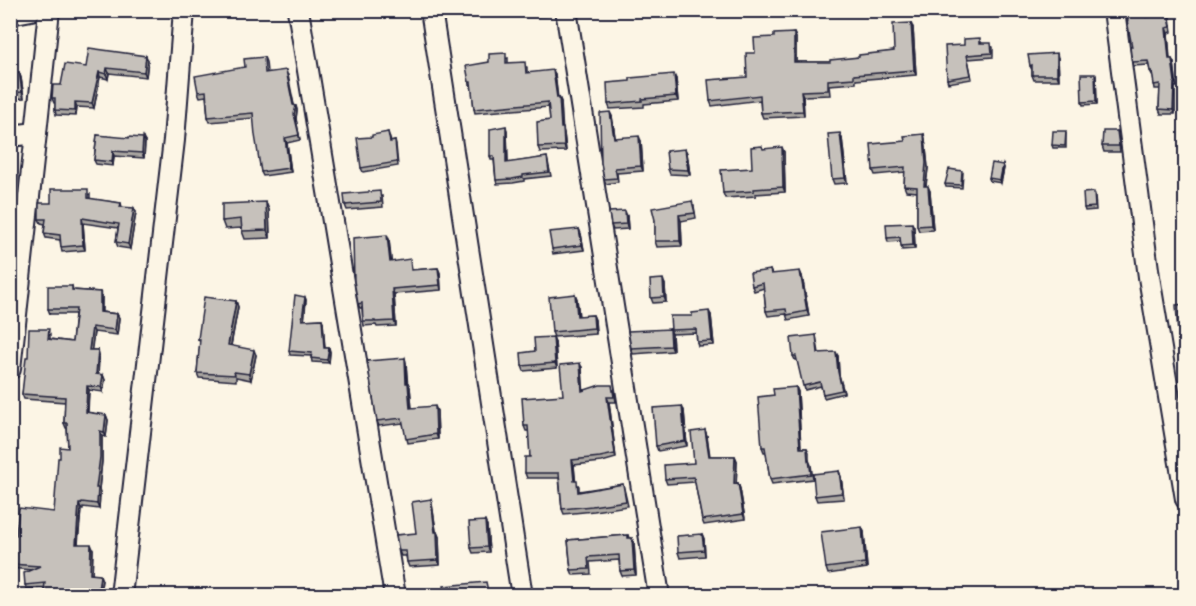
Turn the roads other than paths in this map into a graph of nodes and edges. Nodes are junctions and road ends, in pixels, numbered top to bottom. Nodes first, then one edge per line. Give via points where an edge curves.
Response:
1 (31, 10) edge
2 (49, 10) edge
3 (184, 10) edge
4 (298, 10) edge
5 (431, 10) edge
6 (566, 10) edge
7 (1114, 10) edge
8 (10, 14) edge
9 (36, 133) junction
10 (10, 136) edge
11 (10, 369) edge
12 (1185, 499) edge
13 (121, 596) edge
14 (395, 596) edge
15 (522, 596) edge
16 (658, 596) edge

1 - 8 street
2 - 9 street
3 - 13 street via 174,140
4 - 14 street
5 - 15 street
6 - 16 street
7 - 12 street via 1149,277
9 - 10 street
9 - 11 street

